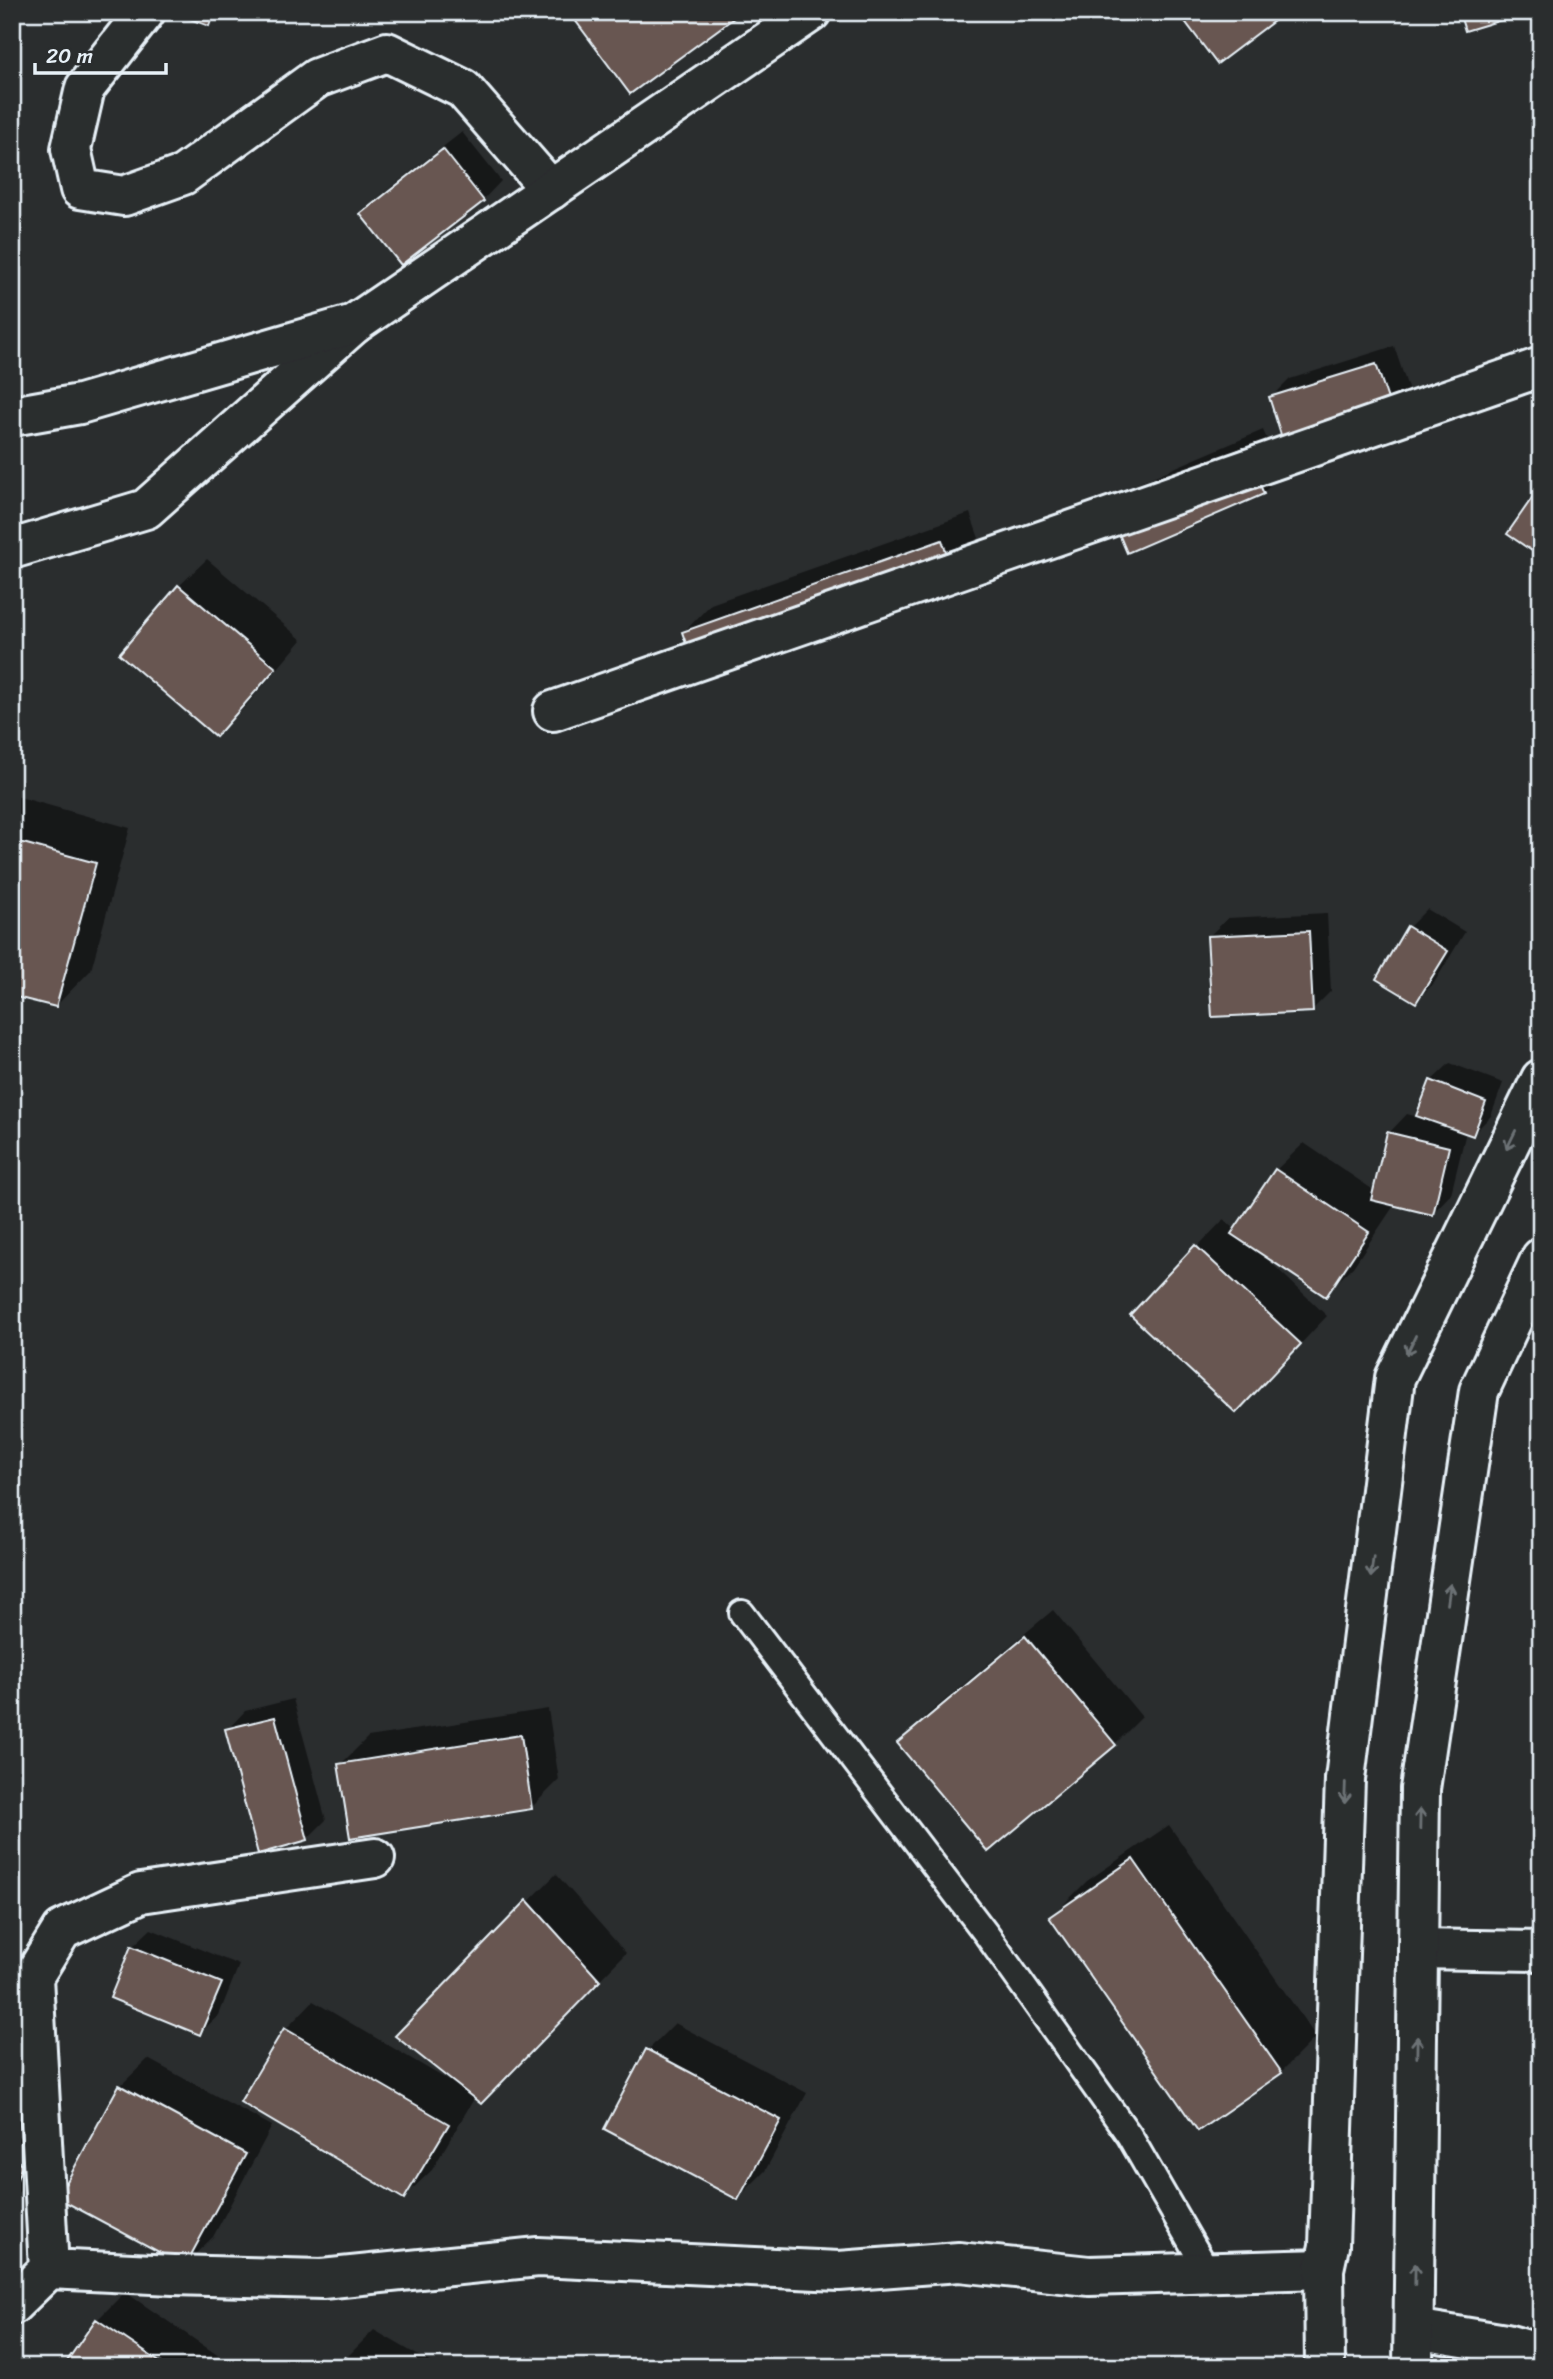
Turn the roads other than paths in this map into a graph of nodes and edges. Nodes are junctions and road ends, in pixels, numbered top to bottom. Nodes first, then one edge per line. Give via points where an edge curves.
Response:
1 (145, 12) edge
2 (811, 12) edge
3 (551, 190) junction
4 (354, 324) junction
5 (1541, 367) edge
6 (12, 416) edge
7 (12, 549) edge
8 (553, 711) dead end
9 (1541, 1079) edge
10 (1541, 1258) edge
11 (742, 1613) dead end
12 (375, 1858) dead end
13 (1418, 1949) junction
14 (1541, 1951) edge
15 (49, 2269) junction
16 (1324, 2269) junction
17 (1208, 2272) junction
18 (12, 2305) edge
19 (1414, 2329) junction
20 (1541, 2354) edge
21 (1325, 2367) edge
22 (1413, 2367) edge

1 - 3 street via 85,88 71,149 80,189 124,196 183,175 317,78 387,52 463,89
2 - 3 street
3 - 4 street
4 - 6 street via 80,404
4 - 7 street via 146,509
5 - 8 street
9 -> 16 street via 1395,1378 1346,1779 1329,2246
13 -> 10 street via 1420,1789 1479,1391
11 - 17 lane via 987,1935 1122,2124
12 - 15 street via 141,1893 62,1930 33,1977
13 - 14 street
19 -> 13 street
15 - 17 street via 322,2279 538,2257 839,2271 960,2262 1089,2276
15 - 18 street
16 - 17 street
16 - 21 street
19 - 20 street
19 - 22 street

